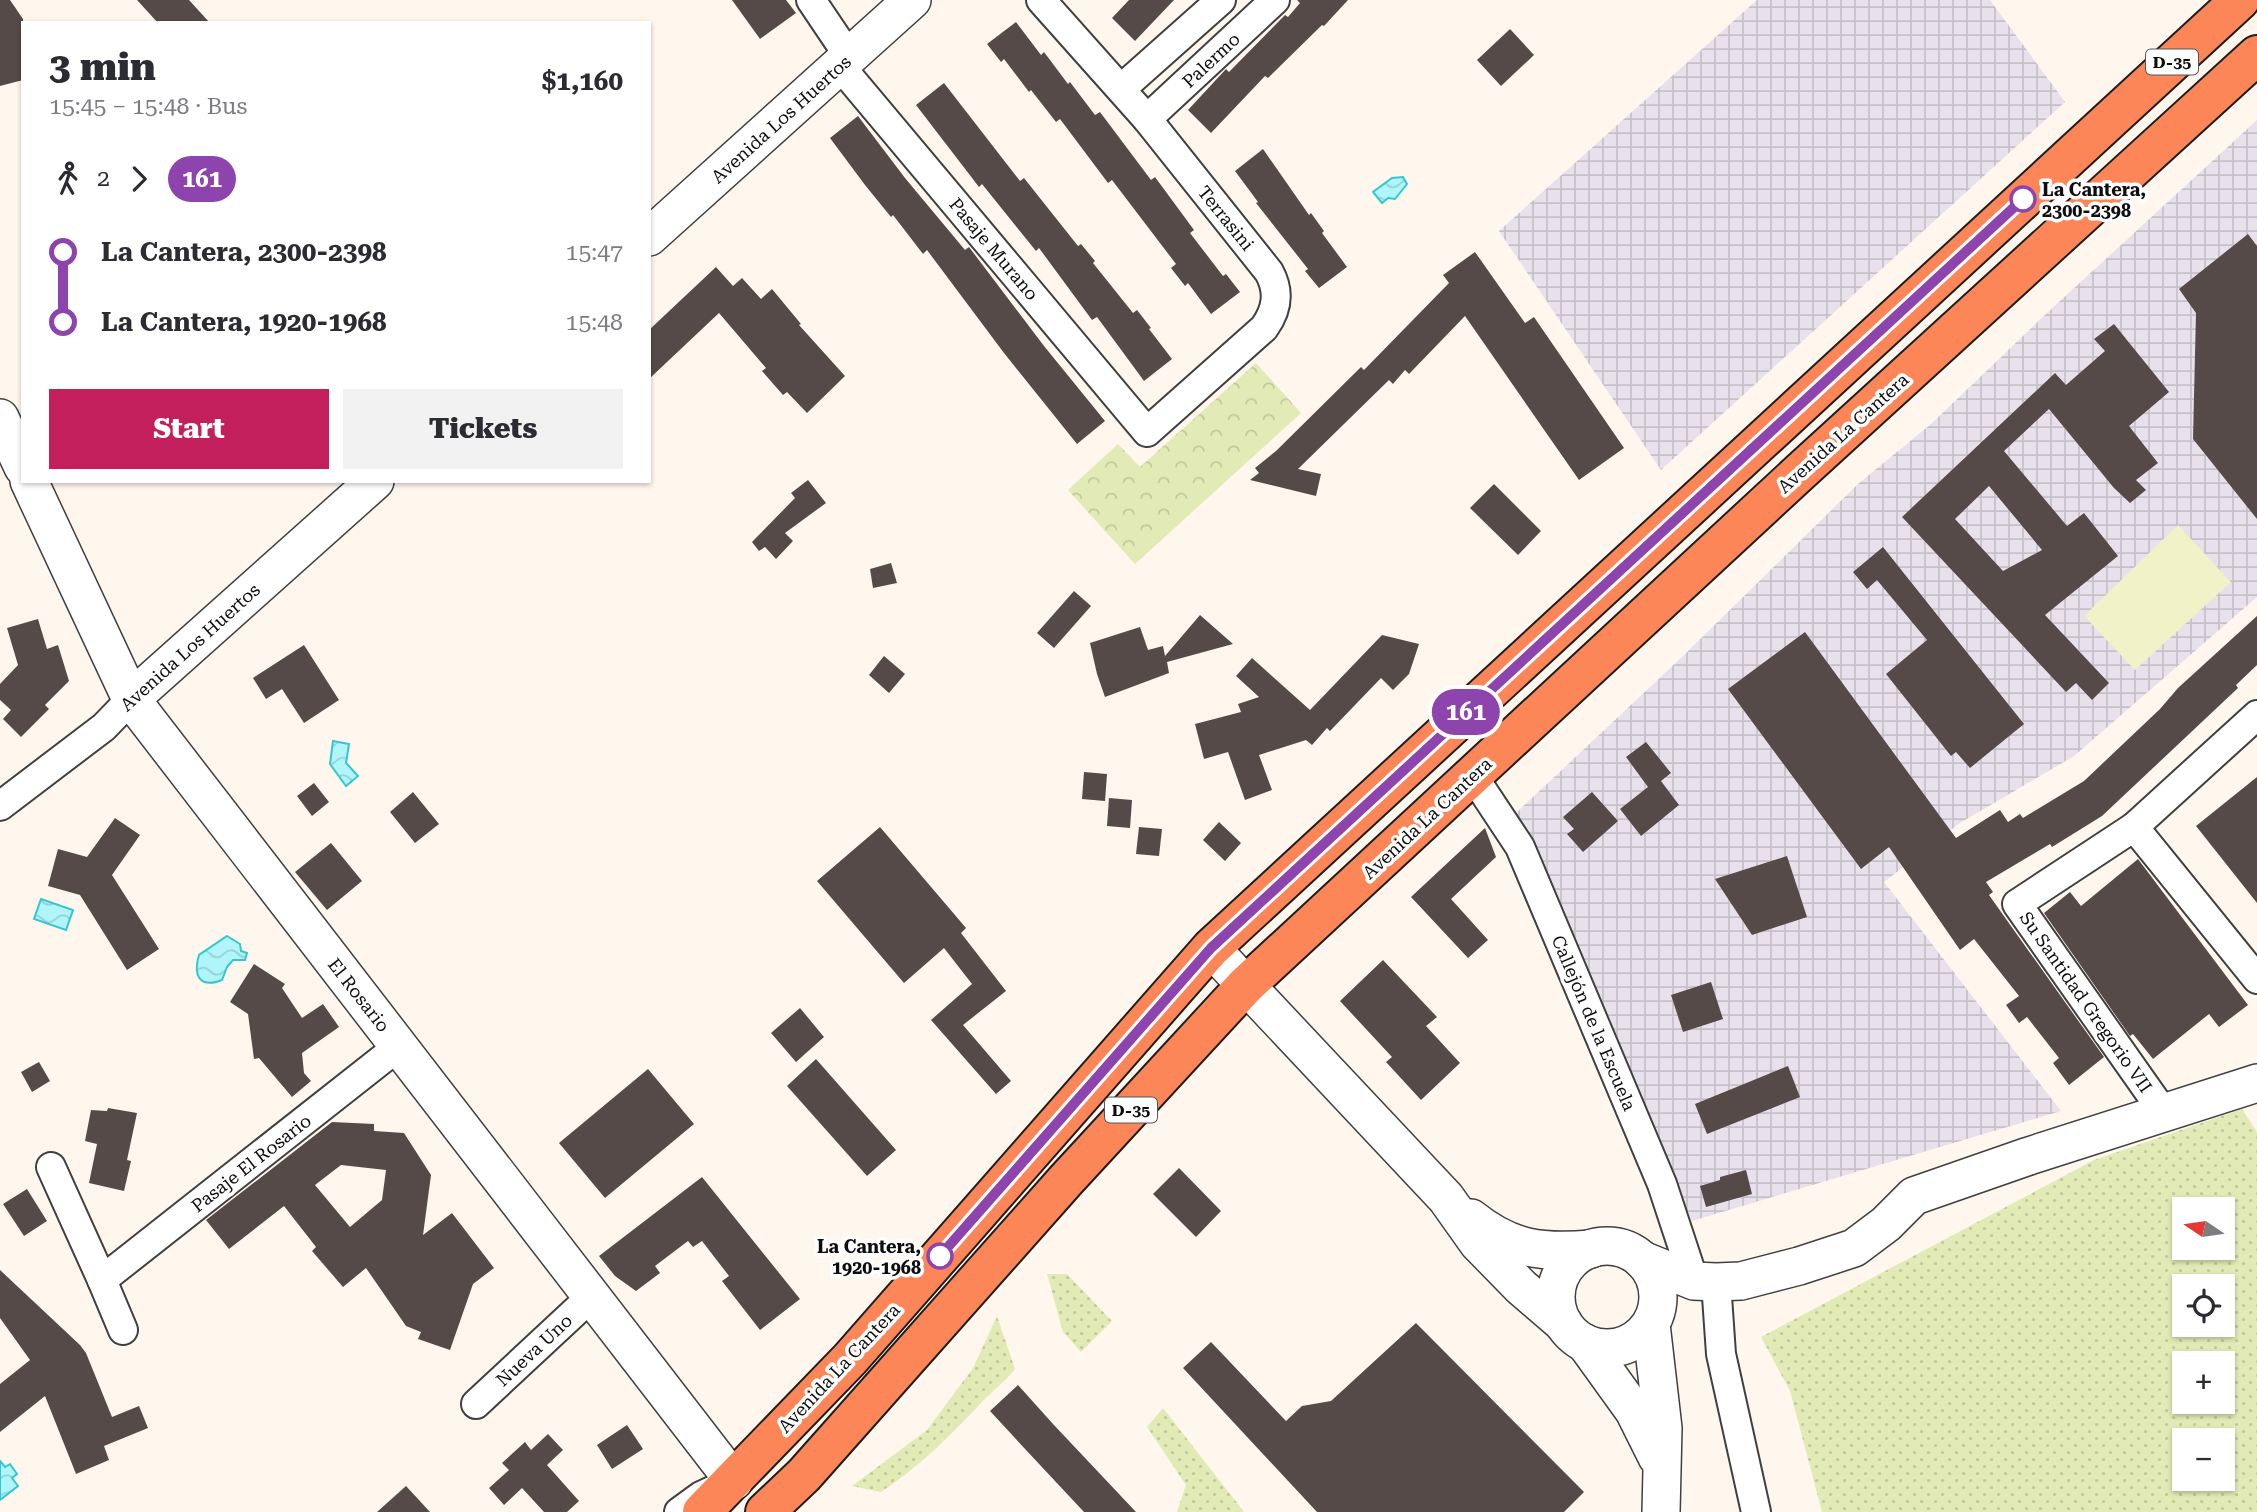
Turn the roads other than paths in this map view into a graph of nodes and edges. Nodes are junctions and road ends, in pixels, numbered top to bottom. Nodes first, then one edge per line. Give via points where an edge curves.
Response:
1 (811, 0) edge
2 (912, 0) edge
3 (1041, 0) edge
4 (1221, 0) edge
5 (1275, 0) edge
6 (2237, 1) edge
7 (2257, 55) edge
8 (845, 62) junction
9 (1121, 89) junction
10 (1147, 119) junction
11 (651, 235) edge
12 (0, 418) edge
13 (1147, 432) joint
14 (21, 463) edge
15 (30, 483) edge
16 (373, 483) edge
17 (131, 699) junction
18 (2257, 715) edge
19 (1473, 776) junction
20 (0, 806) edge
21 (2134, 827) junction
22 (1211, 948) junction
23 (2257, 979) edge
24 (1246, 985) junction
25 (399, 1046) junction
26 (2257, 1083) edge
27 (2164, 1112) junction
28 (51, 1167) dead end
29 (1446, 1198) junction
30 (1591, 1248) junction
31 (1642, 1260) junction
32 (102, 1280) junction
33 (1705, 1282) junction
34 (592, 1296) junction
35 (1654, 1315) junction
36 (123, 1330) dead end
37 (1574, 1334) junction
38 (476, 1404) dead end
39 (804, 1475) junction
40 (734, 1481) junction
41 (1658, 1498) edge
42 (679, 1512) edge
43 (702, 1512) edge
44 (765, 1512) edge
45 (1756, 1512) edge

1 - 8 street, Pasaje Murano
2 - 8 street, Avenida Los Huertos
3 - 9 street, Terrasini
4 - 9 street
5 - 10 street, Palermo
6 - 22 highway, Avenida La Cantera / D-35
7 - 19 highway, Avenida La Cantera / D-35
8 - 11 street, Avenida Los Huertos
8 - 13 street, Pasaje Murano
9 - 10 street, Terrasini
10 - 13 street, Terrasini via 1269,272 1276,293 1272,317 1264,328
12 - 14 street
15 - 17 street, El Rosario
16 - 17 street, Avenida Los Huertos
17 - 20 street, Avenida Los Huertos via 104,727
17 - 25 street, El Rosario
18 - 21 street
19 - 24 highway, Avenida La Cantera / D-35
19 - 33 street, Callejón de la Escuela via 1520,847
21 - 23 street
21 - 27 street, Su Santidad Gregorio VII via 2017,904
22 - 24 street
22 - 40 highway, Avenida La Cantera / D-35 via 850,1359
24 - 29 street
24 - 39 highway, Avenida La Cantera / D-35
25 - 32 street, Pasaje El Rosario
25 - 34 street, El Rosario
26 - 27 street
27 - 33 street via 1914,1196 1854,1248 1741,1281
28 - 32 street
29 - 30 street via 1484,1229 1517,1245 1553,1252
29 - 37 street via 1478,1243
30 - 31 street via 1618,1247
30 - 37 street via 1563,1271 1557,1289 1557,1307
31 - 33 street
31 - 35 street via 1658,1289
32 - 36 street
33 - 35 street
33 - 45 street, Callejón de la Escuela
34 - 38 street, Nueva Uno
34 - 40 street, El Rosario
35 - 37 street via 1641,1335 1614,1348 1599,1348
35 - 41 street via 1663,1428
37 - 41 street via 1648,1435
39 - 40 highway via 765,1485
39 - 44 highway, Avenida La Cantera / D-35
40 - 42 street, Avenida La Cantera
40 - 43 highway, Avenida La Cantera / D-35

